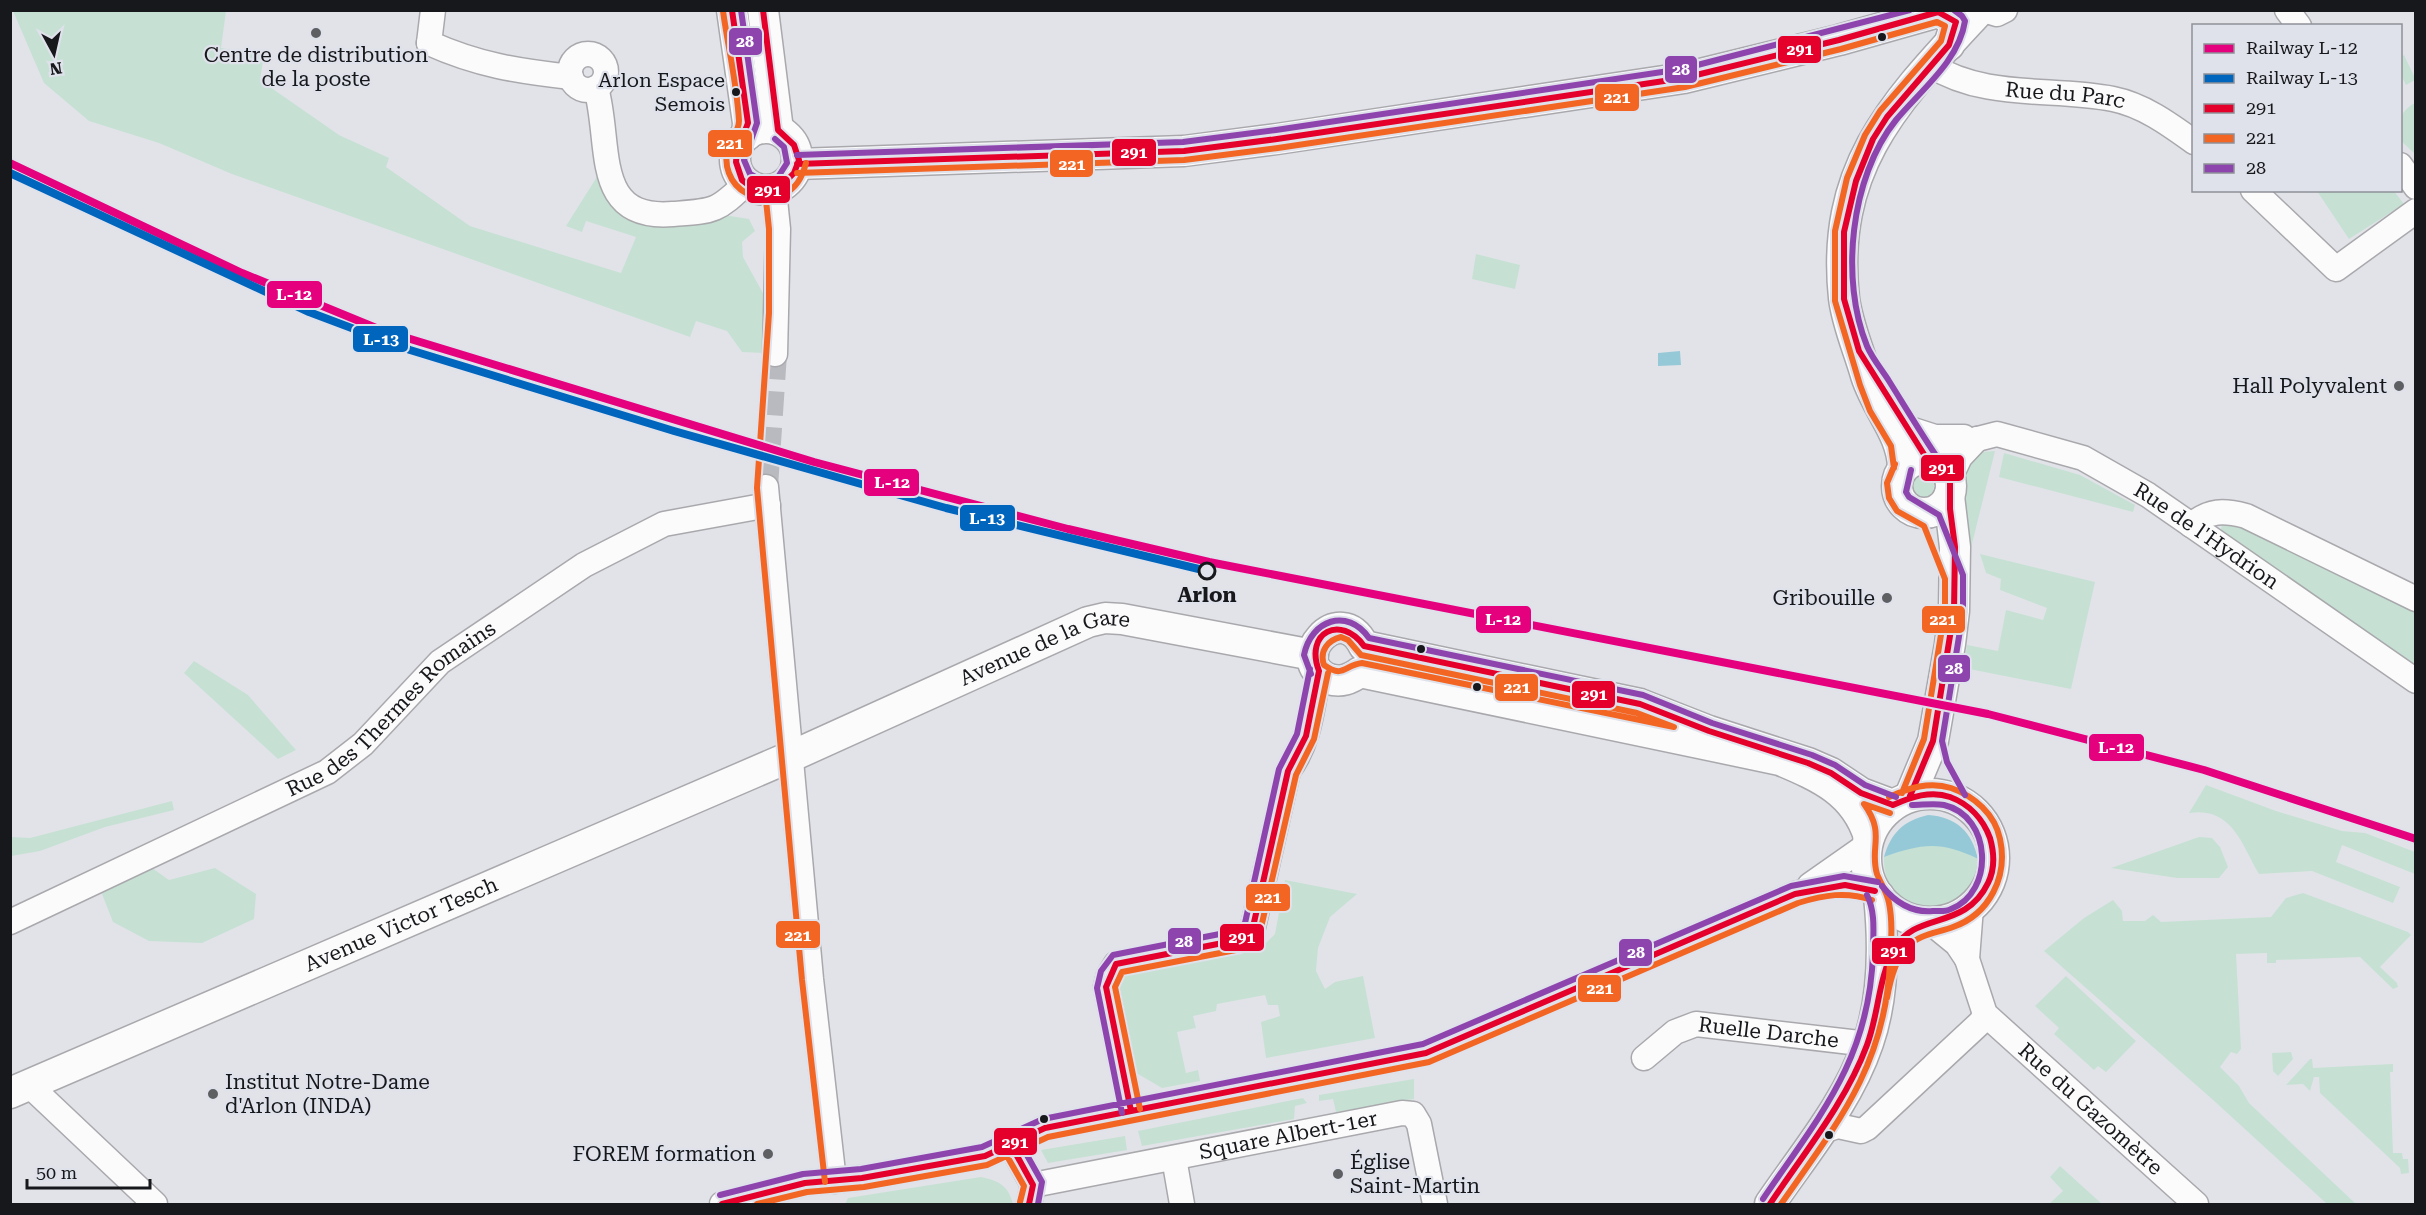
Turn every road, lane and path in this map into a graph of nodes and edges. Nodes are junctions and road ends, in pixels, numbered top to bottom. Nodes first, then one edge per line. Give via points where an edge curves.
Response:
1 (433, 10) edge
2 (732, 10) edge
3 (764, 10) edge
4 (1895, 10) edge
5 (1914, 10) edge
6 (1982, 10) edge
7 (2005, 10) edge
8 (2287, 10) edge
9 (2298, 24) edge
10 (1812, 46) junction
11 (1939, 55) junction
12 (1771, 56) junction
13 (571, 70) junction
14 (596, 88) junction
15 (778, 130) junction
16 (747, 135) junction
17 (2192, 141) edge
18 (797, 164) junction
19 (2402, 168) edge
20 (760, 186) junction
21 (2415, 187) edge
22 (2255, 192) edge
23 (2415, 211) edge
24 (1859, 351) junction
25 (775, 354) tunnel mouth
26 (1907, 428) junction
27 (1978, 437) junction
28 (1931, 472) junction
29 (1922, 513) junction
30 (2191, 525) junction
31 (1954, 578) junction
32 (2415, 599) edge
33 (1316, 663) junction
34 (2415, 681) edge
35 (1933, 741) junction
36 (792, 756) junction
37 (1957, 799) junction
38 (1902, 801) junction
39 (1868, 841) junction
40 (1795, 894) junction
41 (1877, 894) junction
42 (1971, 907) junction
43 (10, 922) edge
44 (1930, 922) junction
45 (1967, 959) junction
46 (1880, 987) junction
47 (1985, 1014) junction
48 (1868, 1044) junction
49 (1644, 1058) dead end
50 (20, 1089) edge
51 (1131, 1111) junction
52 (1819, 1132) junction
53 (1011, 1145) junction
54 (1174, 1158) junction
55 (834, 1181) junction
56 (1031, 1195) edge
57 (155, 1204) edge
58 (722, 1204) edge
59 (1182, 1204) edge
60 (1435, 1204) edge
61 (1770, 1204) edge
62 (2196, 1204) edge

1 - 13 street via 429,43 466,60 526,72
2 - 16 main road
3 - 15 main road
4 - 12 main road
5 - 10 main road
6 - 7 street via 1996,14
6 - 11 main road
8 - 9 street
10 - 11 main road via 1938,12 1956,22
10 - 12 main road
11 - 17 street, Rue du Parc via 1955,79 1985,87 2115,99 2152,114
11 - 24 main road via 1873,139 1851,195 1844,232 1844,299
12 - 18 main road via 1684,78 1184,151
13 - 14 street via 581,88
13 - 14 street via 583,54 602,59 606,79
14 - 20 street via 611,183 621,203 640,213 659,215 715,209
15 - 16 main road via 757,130
15 - 18 main road via 794,144
16 - 20 main road via 735,159 740,177
18 - 20 main road via 789,180
19 - 21 street
20 - 25 street via 778,229
22 - 23 street via 2336,269
24 - 26 main road
24 - 28 main road via 1878,407 1900,443
26 - 27 street, Rue de l'Hydrion via 1935,436
26 - 28 main road
27 - 28 street via 1960,457
27 - 30 street, Rue de l'Hydrion via 1997,434 2083,458
28 - 29 main road via 1943,506
28 - 29 main road via 1896,485 1903,504
28 - 31 main road via 1955,547
29 - 31 main road via 1936,528
30 - 32 street via 2205,514 2224,511 2246,516
30 - 34 street, Rue de l'Hydrion
31 - 35 main road via 1950,644
33 - 36 main road, Avenue de la Gare via 1105,618 1058,634
33 - 38 main road via 1319,638 1340,629 1355,634 1364,646 1372,648 1640,704 1808,763 1861,793
33 - 39 main road, Avenue de la Gare via 1324,676 1339,681 1360,672 1780,760 1822,779 1854,803
33 - 51 street via 1306,740 1288,771 1257,908 1247,935 1116,964 1108,975 1106,987
35 - 37 main road via 1938,765
35 - 38 main road
36 - 43 street, Rue des Thermes Romains via 767,496 664,524 609,551 440,662 363,744 327,772
36 - 50 main road, Avenue Victor Tesch
36 - 55 street via 811,979
37 - 38 main road via 1942,795
37 - 42 main road via 1984,823 1994,858 1991,877
38 - 39 main road via 1883,814
39 - 40 street
39 - 41 main road via 1865,861
40 - 41 street via 1845,884
40 - 51 street via 1426,1053
41 - 44 main road via 1893,910 1910,919
41 - 46 main road via 1882,935
42 - 44 main road via 1957,916
42 - 45 street, Rue du Gazomètre
44 - 45 street, Rue du Gazomètre via 1957,944
44 - 46 main road via 1897,944
45 - 47 street, Rue du Gazomètre
46 - 48 main road
47 - 52 street via 1981,1022 1866,1128 1861,1131 1838,1126
47 - 62 street, Rue du Gazomètre
48 - 49 street, Ruelle Darche via 1696,1024 1675,1032
48 - 52 main road
50 - 57 street
51 - 53 street via 1045,1128
52 - 61 main road
53 - 55 street via 985,1156
53 - 56 street, Square Albert-1er
54 - 56 street, Square Albert-1er
54 - 59 street, Square Albert-1er
54 - 60 street, Square Albert-1er via 1413,1114 1419,1124
55 - 58 street

